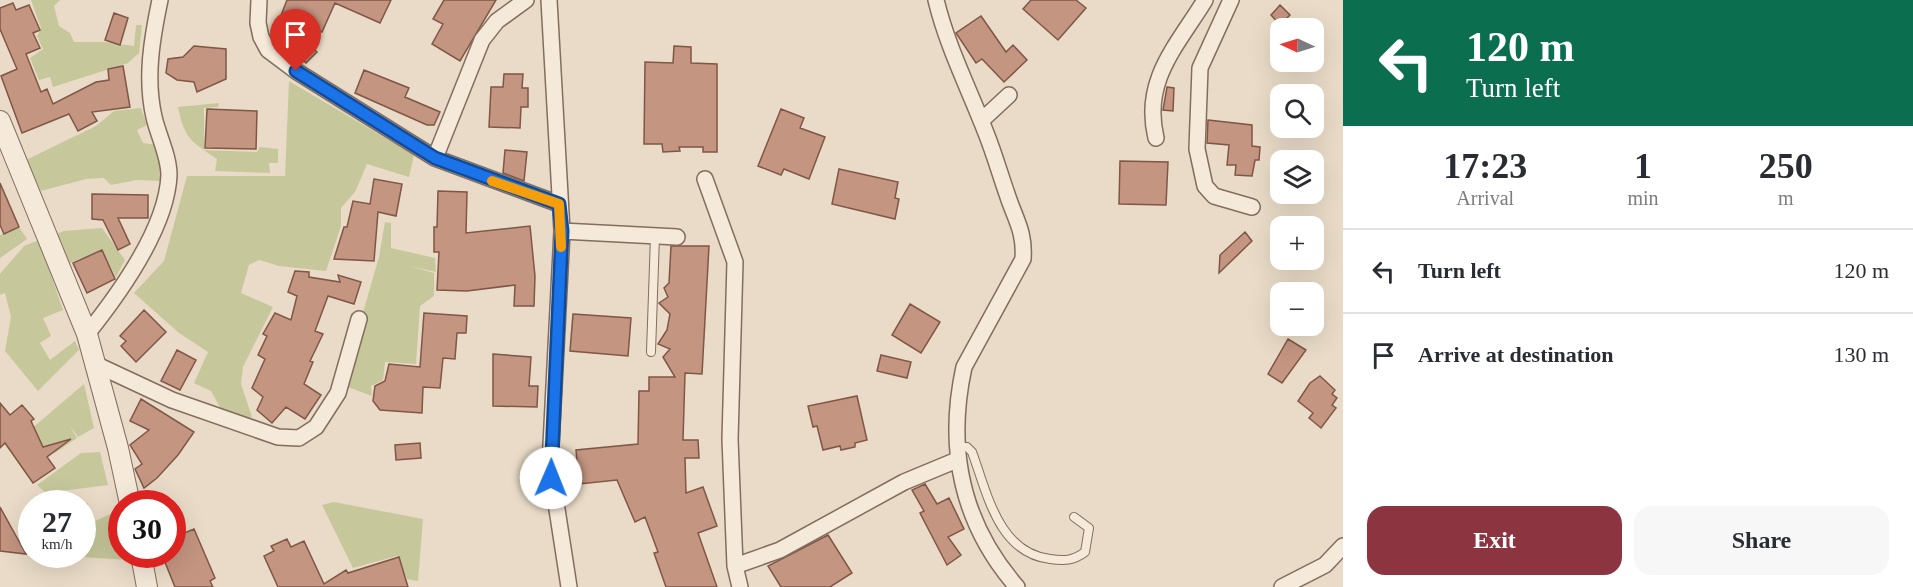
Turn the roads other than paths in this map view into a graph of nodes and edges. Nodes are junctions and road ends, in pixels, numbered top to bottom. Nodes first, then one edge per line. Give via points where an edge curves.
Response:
1 (160, 0) edge
2 (259, 0) edge
3 (526, 0) edge
4 (549, 0) edge
5 (936, 0) edge
6 (1205, 0) edge
7 (1231, 0) edge
8 (1009, 95) dead end
9 (981, 121) junction
10 (0, 122) edge
11 (1156, 138) dead end
12 (435, 158) junction
13 (705, 179) dead end
14 (559, 204) junction
15 (1252, 207) dead end
16 (562, 231) junction
17 (655, 236) junction
18 (677, 237) dead end
19 (359, 319) dead end
20 (87, 334) junction
21 (651, 352) dead end
22 (95, 364) junction
23 (957, 453) junction
24 (126, 490) edge
25 (1074, 517) dead end
26 (1343, 546) edge
27 (735, 566) junction
28 (143, 568) edge
29 (147, 587) edge
30 (569, 587) edge
31 (740, 587) edge
32 (1017, 587) edge
33 (1282, 587) edge

1 - 20 street via 151,40 150,77 153,115 169,172 166,198 159,222 105,312
2 - 12 street via 258,23 268,50
3 - 12 street via 497,21 482,40
4 - 14 street
5 - 9 street via 943,30
6 - 11 street via 1155,84 1152,119
7 - 15 street via 1200,68 1197,149 1205,186 1214,196
8 - 9 street
9 - 23 street via 1021,227 1024,246 1023,259 964,367
10 - 20 street
12 - 14 street
13 - 27 street via 735,261 730,439
14 - 16 street
16 - 17 street
16 - 30 street via 550,464
17 - 18 street
17 - 21 lane
19 - 22 street via 338,393 316,427 299,438 278,437 172,400
20 - 22 street
22 - 24 street
23 - 25 lane via 967,447 972,452 1000,527 1012,542 1044,558 1076,559 1085,552 1089,528
23 - 27 street via 780,550
23 - 32 street via 978,530 996,562
26 - 33 street via 1325,566
27 - 31 street
28 - 29 street

